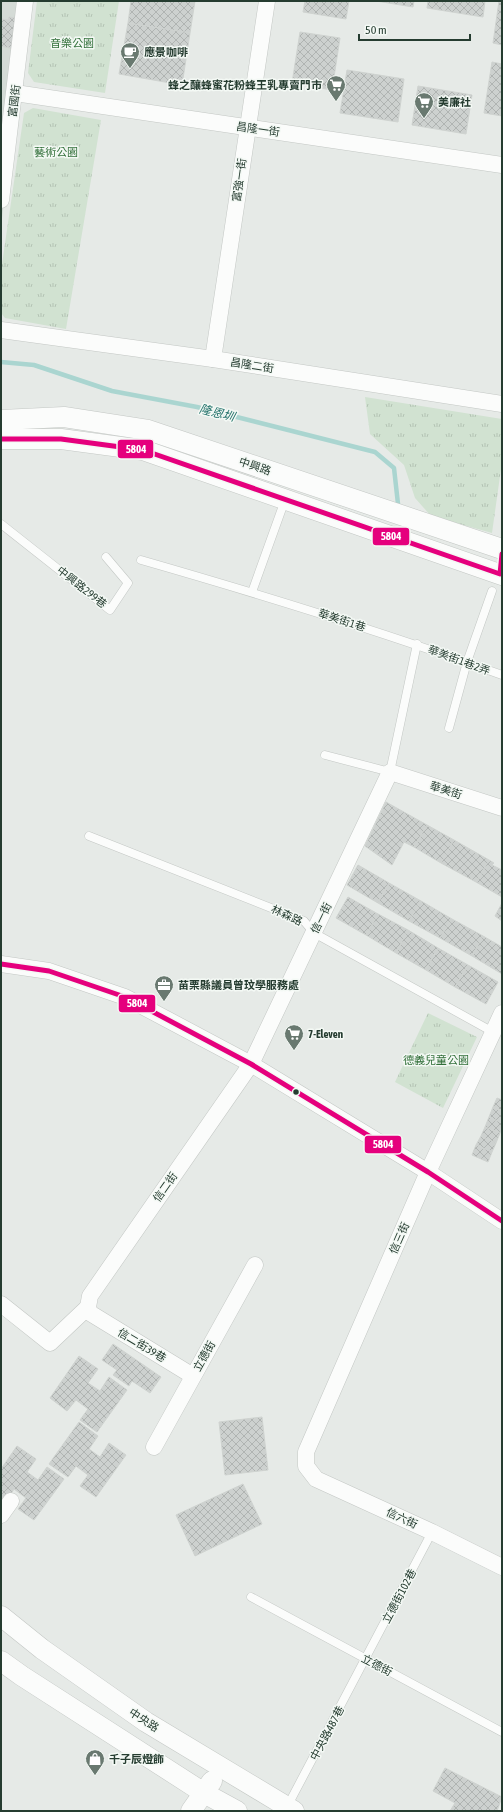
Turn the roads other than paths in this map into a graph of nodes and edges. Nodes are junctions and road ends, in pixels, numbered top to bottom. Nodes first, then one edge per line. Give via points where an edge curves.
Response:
1 (25, 1) edge
2 (267, 1) edge
3 (15, 93) junction
4 (247, 127) junction
5 (502, 165) edge
6 (1, 200) edge
7 (1, 330) edge
8 (213, 359) junction
9 (502, 404) edge
10 (1, 420) edge
11 (1, 438) edge
12 (285, 500) junction
13 (1, 524) edge
14 (502, 549) edge
15 (502, 554) edge
16 (106, 557) dead end
17 (141, 560) dead end
18 (498, 580) edge
19 (252, 592) junction
20 (417, 644) junction
21 (467, 662) junction
22 (502, 675) edge
23 (449, 728) dead end
24 (325, 755) dead end
25 (390, 772) junction
26 (502, 808) edge
27 (89, 836) dead end
28 (314, 933) junction
29 (1, 964) edge
30 (502, 1013) edge
31 (492, 1032) junction
32 (251, 1064) junction
33 (428, 1172) junction
34 (502, 1221) edge
35 (255, 1265) dead end
36 (1, 1304) edge
37 (89, 1310) junction
38 (193, 1376) junction
39 (154, 1447) dead end
40 (306, 1466) joint
41 (10, 1501) dead end
42 (1, 1515) edge
43 (432, 1532) junction
44 (502, 1567) edge
45 (251, 1597) dead end
46 (1, 1616) edge
47 (366, 1659) junction
48 (1, 1661) edge
49 (502, 1732) edge
50 (220, 1767) junction
51 (204, 1793) junction
52 (291, 1809) edge
53 (191, 1811) edge
54 (237, 1811) edge

1 - 3 street, 富國街
2 - 4 street, 富強一街
3 - 4 street, 昌隆一街
3 - 6 street, 富國街
4 - 5 street, 昌隆一街
4 - 8 street, 富強一街
7 - 8 street, 昌隆二街
8 - 9 street, 昌隆二街
10 - 14 street, 中興路 via 64,417 148,430
11 - 12 street, 中興路 via 61,439 143,450
12 - 18 street, 中興路
12 - 19 lane
13 - 16 lane, 中興路299巷 via 110,610 128,583
15 - 18 street
17 - 19 lane, 華美街1巷
18 - 21 lane
19 - 20 lane, 華美街1巷
20 - 21 lane, 華美街1巷2弄
20 - 25 lane
21 - 22 lane, 華美街1巷2弄
21 - 23 lane
24 - 25 lane
25 - 26 street, 華美街
25 - 28 street, 信一街
27 - 28 lane, 林森路 via 304,921
28 - 31 lane, 林森路
28 - 32 street, 信一街
29 - 32 street via 49,971 125,997
30 - 31 street, 信三街
31 - 33 street, 信三街
32 - 33 street
32 - 37 street, 信二街 via 90,1296
33 - 34 street
33 - 40 street, 信三街 via 306,1452
35 - 38 street, 立德街
36 - 37 street via 50,1343
37 - 38 street, 信二街39巷
38 - 39 street, 立德街
40 - 43 street, 信六街 via 316,1479
41 - 42 street
43 - 44 street, 信六街
43 - 47 lane, 立德街102巷
45 - 47 lane, 立德街
46 - 50 street, 中央路 via 42,1649 146,1722
47 - 49 lane, 立德街
47 - 52 lane, 中央路487巷
48 - 51 street
50 - 51 street
50 - 52 street, 中央路
51 - 53 street
51 - 54 street

